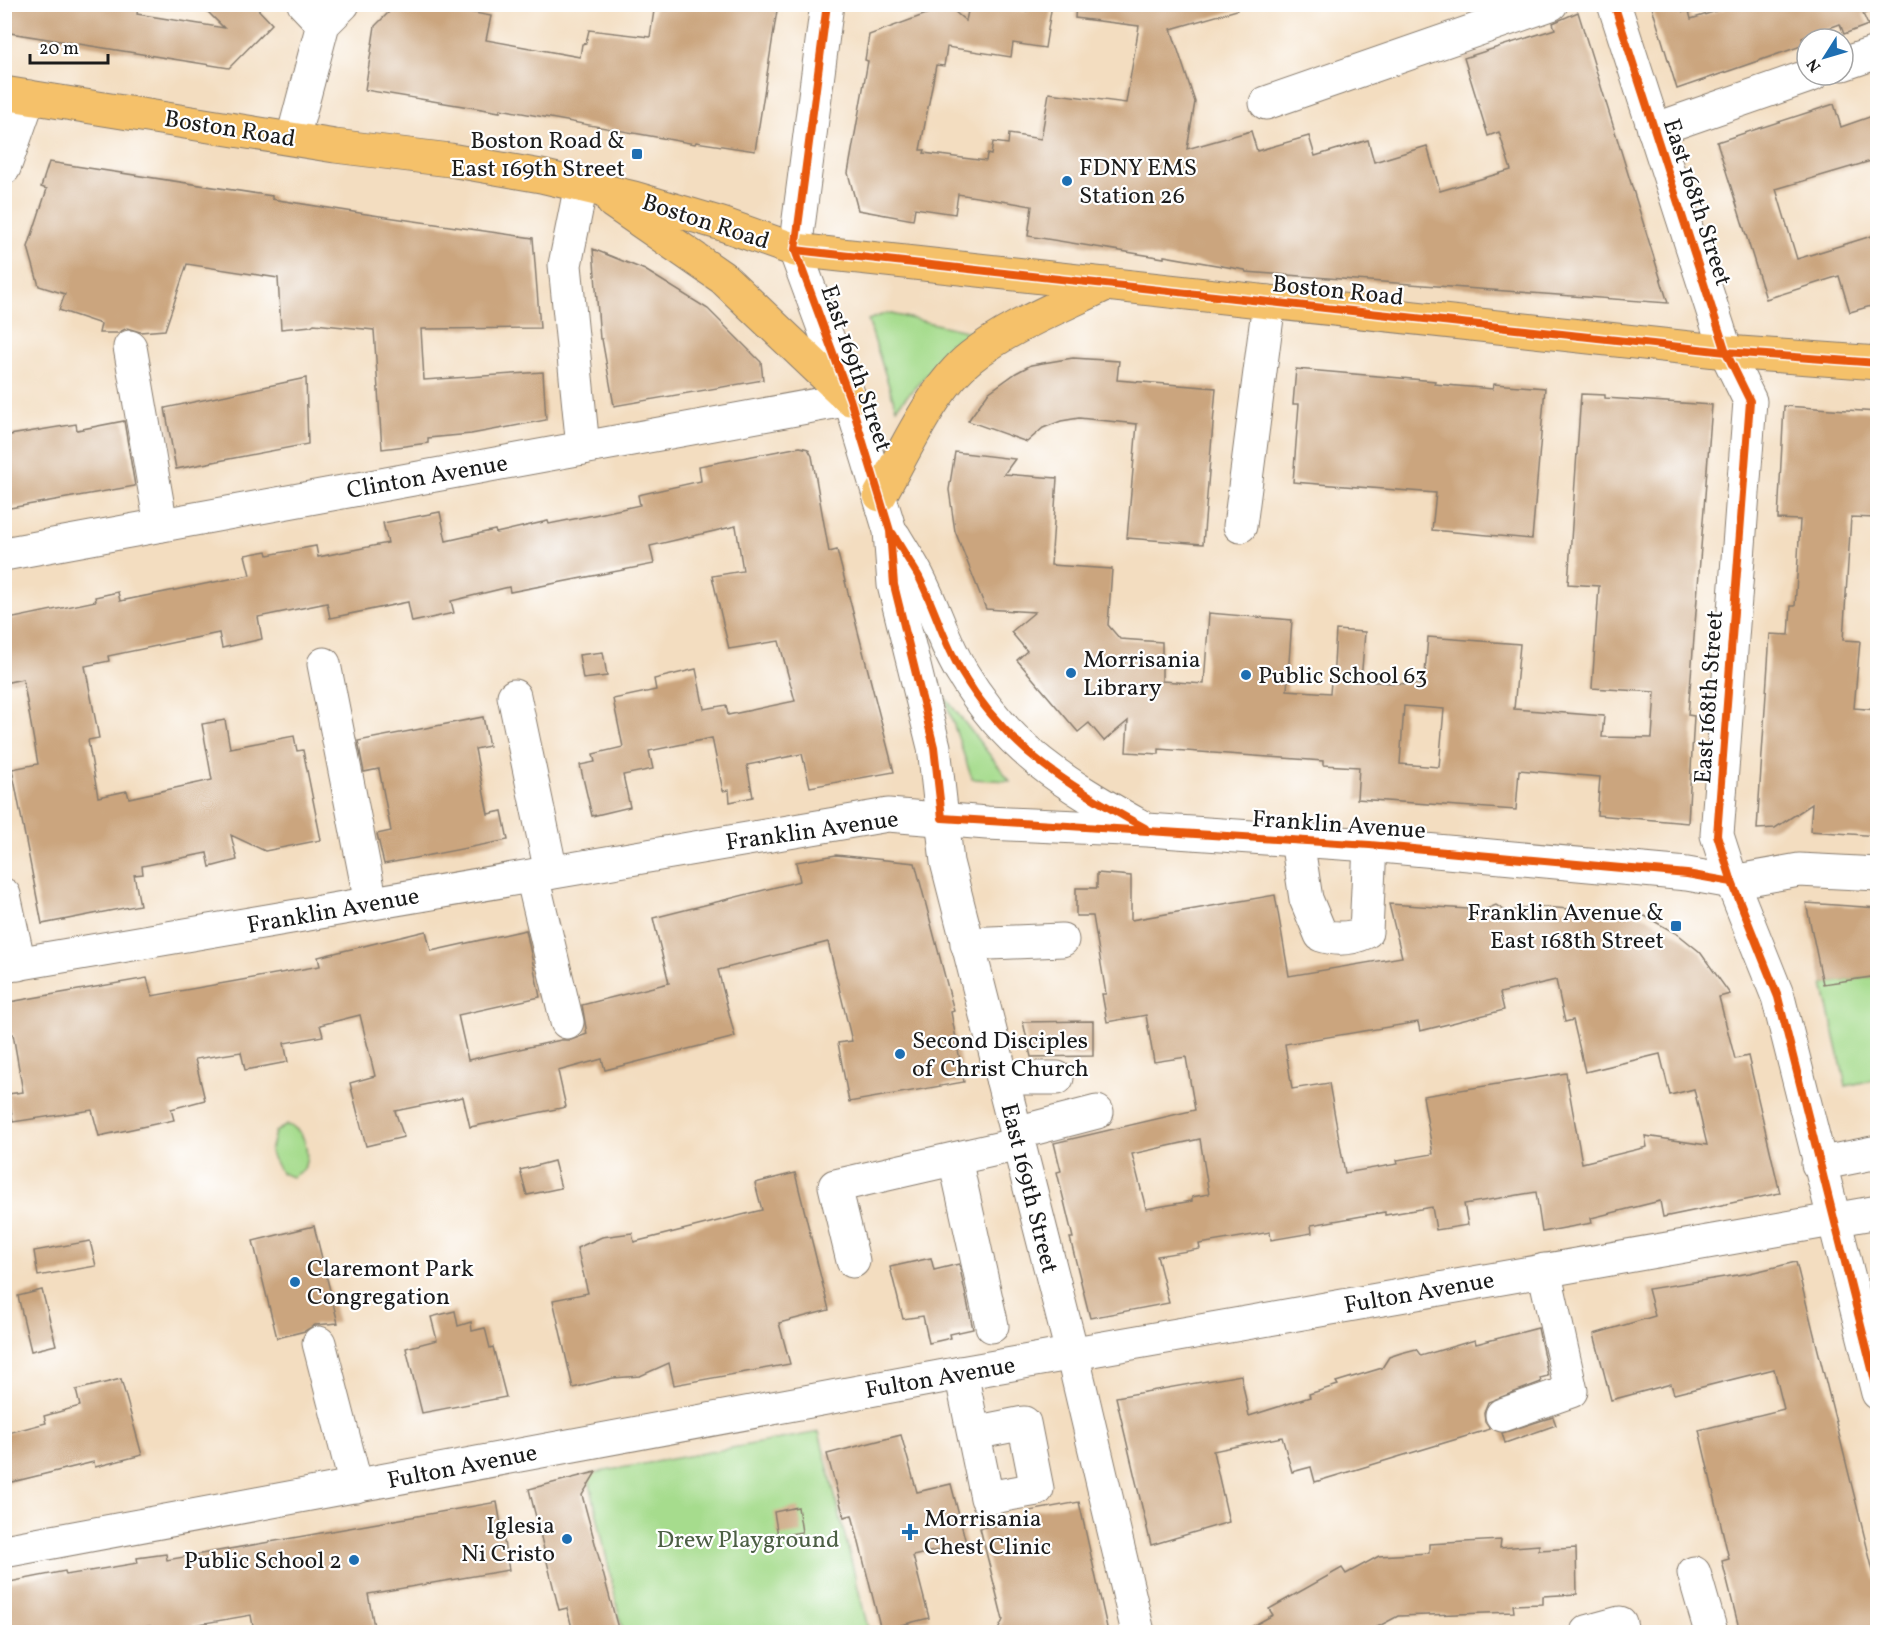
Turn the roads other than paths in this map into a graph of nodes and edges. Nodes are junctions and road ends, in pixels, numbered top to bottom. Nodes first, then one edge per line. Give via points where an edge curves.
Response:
1 (1551, 4) edge
2 (1614, 4) edge
3 (833, 7) edge
4 (323, 11) edge
5 (1878, 52) edge
6 (1855, 60) edge
7 (1795, 81) edge
8 (17, 95) edge
9 (1266, 103) dead end
10 (1654, 130) junction
11 (293, 138) junction
12 (4, 168) edge
13 (586, 186) junction
14 (795, 250) junction
15 (1106, 284) junction
16 (1269, 302) junction
17 (130, 347) dead end
18 (1726, 352) junction
19 (1878, 363) edge
20 (850, 399) junction
21 (583, 448) junction
22 (880, 495) junction
23 (161, 525) junction
24 (1240, 526) dead end
25 (890, 531) junction
26 (4, 554) edge
27 (324, 664) dead end
28 (513, 696) dead end
29 (942, 818) junction
30 (1147, 830) junction
31 (1297, 840) junction
32 (1370, 845) junction
33 (542, 874) junction
34 (1878, 874) edge
35 (1732, 882) junction
36 (4, 895) edge
37 (371, 903) junction
38 (1062, 940) dead end
39 (967, 944) junction
40 (12, 965) edge
41 (567, 1022) dead end
42 (1002, 1078) junction
43 (1057, 1078) dead end
44 (1097, 1112) dead end
45 (1017, 1138) junction
46 (1878, 1152) edge
47 (956, 1159) junction
48 (1818, 1164) junction
49 (1878, 1212) edge
50 (1835, 1220) junction
51 (853, 1262) dead end
52 (1545, 1270) junction
53 (992, 1326) dead end
54 (319, 1342) dead end
55 (1072, 1353) junction
56 (962, 1372) junction
57 (1878, 1393) edge
58 (1502, 1415) dead end
59 (974, 1433) dead end
60 (356, 1486) junction
61 (4, 1551) edge
62 (1694, 1573) dead end
63 (1138, 1632) edge
64 (1587, 1632) edge
65 (1622, 1632) edge
66 (1710, 1632) edge

1 - 9 street
2 - 10 street, East 168th Street
3 - 14 street, East 169th Street
4 - 11 street
5 - 6 street
7 - 10 street
8 - 11 main road, Boston Road
8 - 12 street
10 - 18 street, East 168th Street
11 - 13 main road, Boston Road via 450,160
13 - 14 main road, Boston Road via 722,224
13 - 20 main road via 723,278
13 - 21 street via 565,265
14 - 15 main road, Boston Road
14 - 20 street, East 169th Street
15 - 16 main road, Boston Road
15 - 22 main road via 971,357 952,376 920,422
16 - 18 main road, Boston Road
16 - 24 street
17 - 23 street
18 - 19 main road, Boston Road
18 - 35 street, East 168th Street via 1750,401 1717,835
20 - 21 street, Clinton Avenue
20 - 22 street, East 169th Street
21 - 23 street, Clinton Avenue
22 - 25 street, East 169th Street
23 - 26 street, Clinton Avenue
25 - 29 street, East 169th Street via 894,585 934,747
25 - 30 street, East 169th Street via 919,578 962,674 1010,737 1044,768
27 - 37 street
28 - 33 street via 545,833
29 - 30 street, Franklin Avenue
29 - 33 street, Franklin Avenue via 888,815
29 - 39 street, East 169th Street via 946,862
30 - 31 street, Franklin Avenue
31 - 32 street, Franklin Avenue
31 - 32 street via 1306,899 1315,927 1320,935 1330,938 1366,932
32 - 35 street, Franklin Avenue via 1687,874
33 - 37 street, Franklin Avenue
33 - 41 street
34 - 35 street, Franklin Avenue via 1799,870
35 - 48 street, East 168th Street via 1778,997
36 - 40 street
37 - 40 street, Franklin Avenue
38 - 39 street
39 - 42 street, East 169th Street
42 - 43 street
42 - 45 street, East 169th Street
44 - 45 street
45 - 47 street
45 - 55 street, East 169th Street
46 - 48 street
47 - 51 street via 835,1186
47 - 53 street
48 - 50 street, East 168th Street
49 - 50 street, Fulton Avenue
50 - 52 street, Fulton Avenue
50 - 57 street, East 168th Street
52 - 55 street, Fulton Avenue
52 - 58 street via 1571,1391
54 - 60 street
55 - 56 street, Fulton Avenue
55 - 63 street, East 169th Street
56 - 59 street
56 - 60 street, Fulton Avenue
60 - 61 street, Fulton Avenue
62 - 66 street
64 - 65 street via 1620,1623

